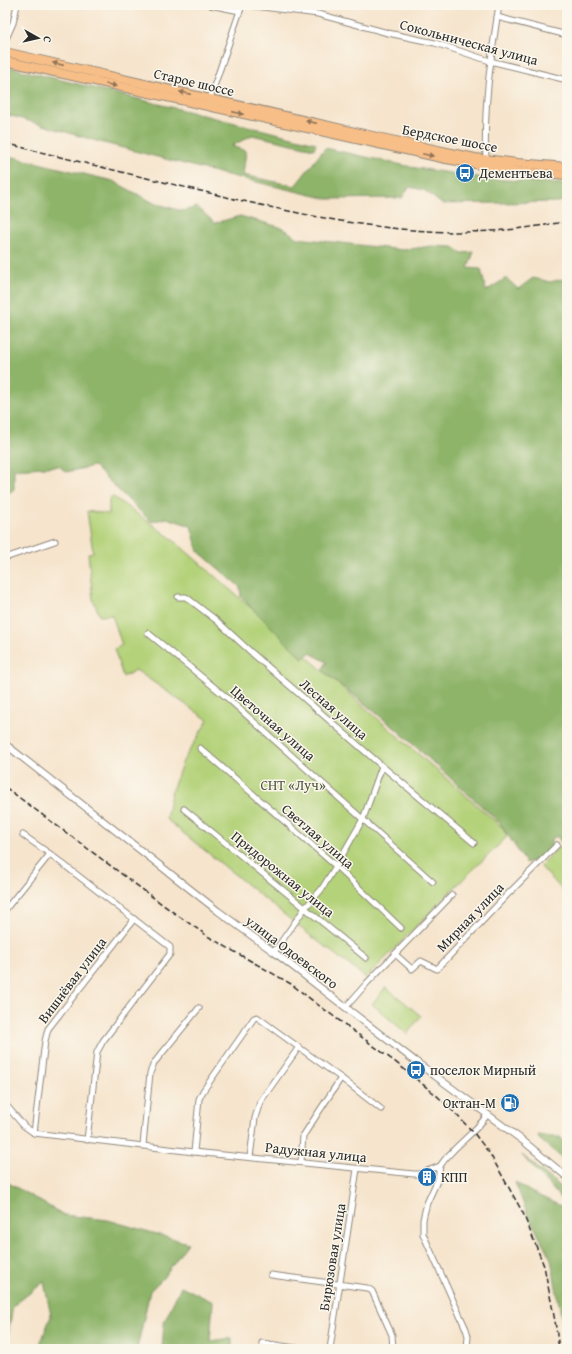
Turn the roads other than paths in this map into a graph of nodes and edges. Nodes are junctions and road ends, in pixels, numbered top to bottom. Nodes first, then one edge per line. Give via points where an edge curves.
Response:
1 (17, 5) edge
2 (210, 5) edge
3 (242, 5) edge
4 (247, 5) edge
5 (499, 5) edge
6 (240, 11) junction
7 (497, 17) junction
8 (567, 35) edge
9 (5, 41) edge
10 (5, 52) edge
11 (490, 60) junction
12 (5, 61) edge
13 (567, 80) edge
14 (210, 98) junction
15 (376, 140) junction
16 (486, 159) junction
17 (567, 167) edge
18 (567, 175) edge
19 (55, 541) dead end
20 (5, 558) edge
21 (178, 597) dead end
22 (148, 633) dead end
23 (5, 744) edge
24 (200, 748) dead end
25 (382, 766) junction
26 (184, 808) dead end
27 (363, 819) junction
28 (23, 835) dead end
29 (474, 843) dead end
30 (558, 845) dead end
31 (50, 854) junction
32 (336, 866) junction
33 (433, 882) dead end
34 (452, 895) dead end
35 (305, 908) junction
36 (5, 910) edge
37 (134, 919) junction
38 (401, 928) dead end
39 (274, 952) junction
40 (395, 954) junction
41 (366, 958) dead end
42 (346, 1007) junction
43 (199, 1008) dead end
44 (299, 1047) junction
45 (341, 1078) junction
46 (5, 1104) edge
47 (381, 1109) dead end
48 (487, 1115) junction
49 (34, 1133) junction
50 (87, 1140) junction
51 (143, 1146) junction
52 (194, 1152) junction
53 (250, 1157) junction
54 (301, 1162) junction
55 (440, 1166) junction
56 (357, 1169) junction
57 (567, 1177) edge
58 (271, 1275) dead end
59 (339, 1285) junction
60 (262, 1343) dead end
61 (302, 1349) edge
62 (330, 1349) edge
63 (393, 1349) edge
64 (467, 1349) edge

1 - 9 street
2 - 6 street
3 - 6 street
4 - 11 street, Сокольническая улица via 318,14 435,43
5 - 7 street
6 - 14 street
7 - 8 street
7 - 11 street
14 -> 10 highway, Старое шоссе
11 - 13 street, Сокольническая улица
11 - 16 street
12 -> 15 highway, Старое шоссе
15 -> 14 highway, Старое шоссе
15 - 16 highway, Бердское шоссе
15 -> 18 highway, Бердское шоссе via 478,165
16 - 17 highway, Бердское шоссе
19 - 20 street
21 - 25 street, Лесная улица via 186,597 216,620
22 - 27 street, Цветочная улица via 225,696
23 - 39 street, улица Одоевского
24 - 32 street, Светлая улица
25 - 27 street
25 - 29 street, Лесная улица
26 - 35 street, Придорожная улица
27 - 32 street
27 - 33 street, Цветочная улица
28 - 31 street
30 - 40 street, Мирная улица via 506,895 437,969 421,961 412,969
31 - 36 street
31 - 37 street
32 - 35 street via 321,890
32 - 38 street, Светлая улица
34 - 40 street
35 - 39 street
35 - 41 street, Придорожная улица
37 - 49 street, Вишнёвая улица via 48,1029
37 - 50 street via 170,948 170,954 97,1052
39 - 42 street, улица Одоевского
40 - 42 street
42 - 48 street, улица Одоевского
43 - 51 street via 154,1063 150,1073
44 - 45 street
44 - 52 street via 257,1017 254,1018 199,1099
44 - 53 street via 260,1102 255,1118
45 - 47 street
45 - 54 street via 303,1136
46 - 49 street via 24,1126
48 - 55 street via 481,1124 447,1155
48 - 57 street, улица Одоевского
49 - 50 street, Радужная улица
50 - 51 street, Радужная улица
51 - 52 street, Радужная улица
52 - 53 street, Радужная улица
53 - 54 street, Радужная улица
54 - 56 street, Радужная улица
55 - 56 street, Радужная улица via 419,1174
55 - 64 street via 438,1179 424,1215 423,1234 466,1329
56 - 59 street, Бирюзовая улица
58 - 59 street
59 - 62 street, Бирюзовая улица
59 - 63 street via 367,1288 372,1291 392,1335
60 - 61 street

